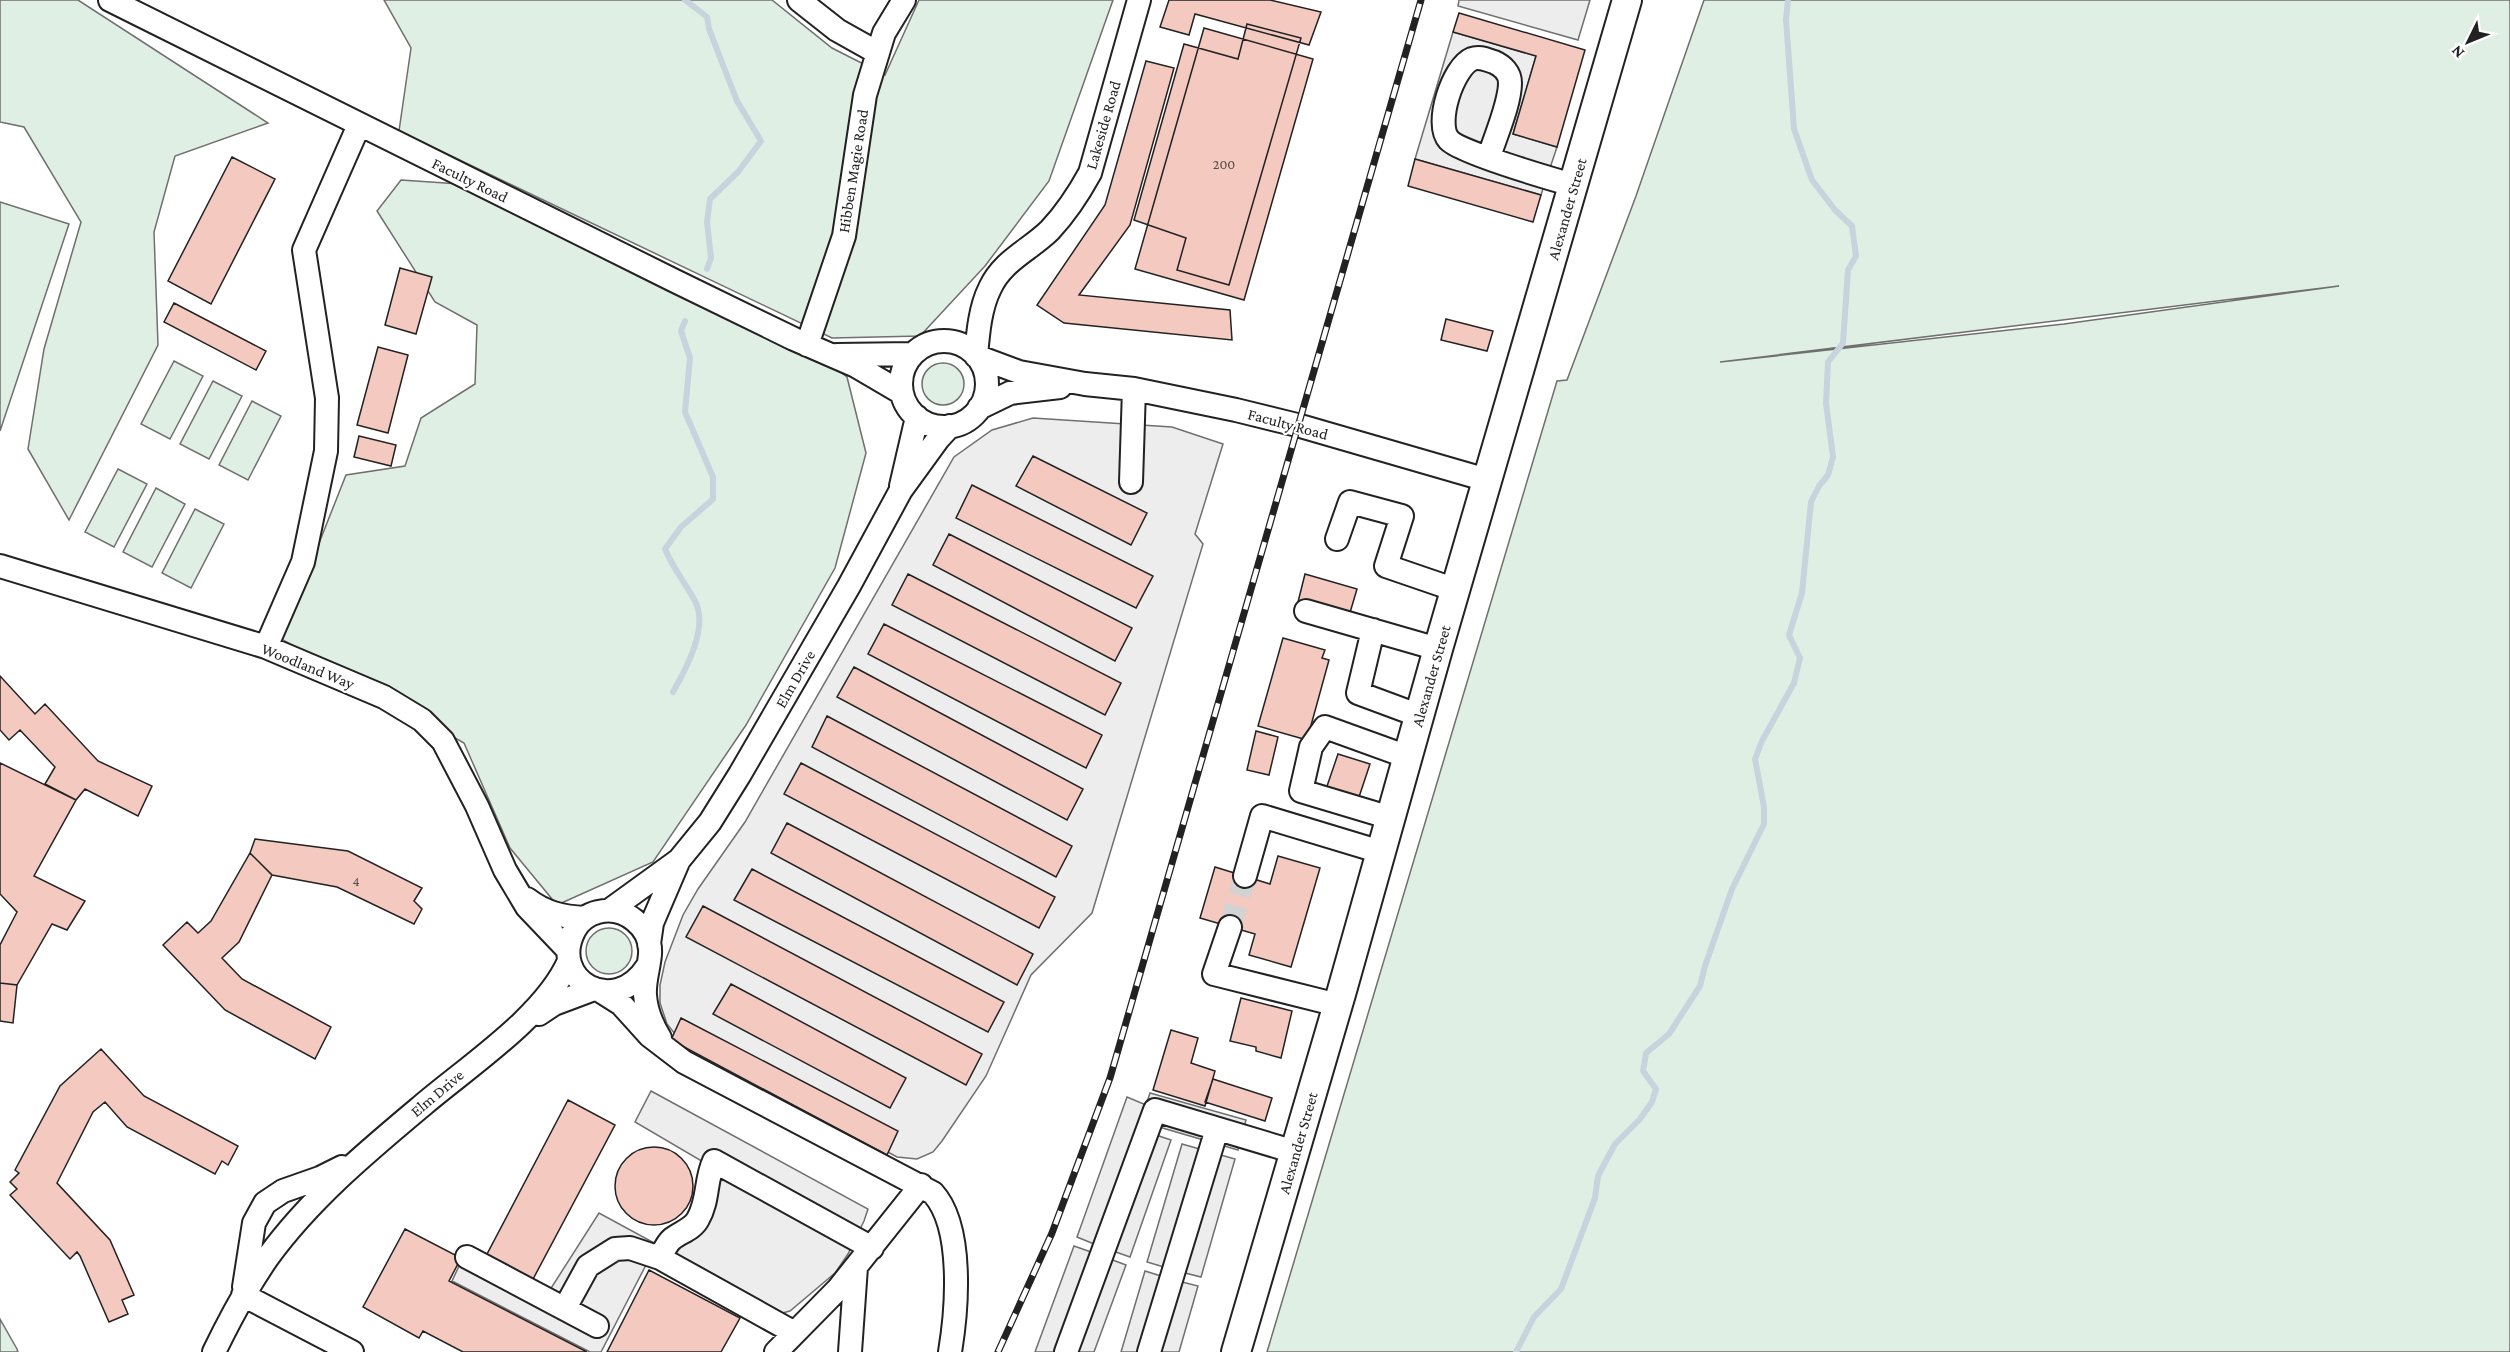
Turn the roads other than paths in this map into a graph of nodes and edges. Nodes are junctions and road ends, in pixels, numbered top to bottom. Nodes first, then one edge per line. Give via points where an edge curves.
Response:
1 (110, 0) edge
2 (799, 0) edge
3 (904, 0) edge
4 (1139, 0) edge
5 (1627, 0) edge
6 (878, 53) junction
7 (359, 125) junction
8 (1489, 157) dead end
9 (1573, 185) junction
10 (990, 288) junction
11 (945, 341) junction
12 (807, 345) junction
13 (913, 354) junction
14 (833, 355) junction
15 (976, 356) junction
16 (1085, 384) junction
17 (1134, 389) junction
18 (902, 393) junction
19 (979, 408) junction
20 (917, 417) junction
21 (950, 426) junction
22 (1487, 480) junction
23 (1131, 482) dead end
24 (901, 490) junction
25 (1337, 539) dead end
26 (0, 566) edge
27 (1456, 590) junction
28 (1306, 610) dead end
29 (1373, 630) junction
30 (266, 648) junction
31 (1438, 649) junction
32 (1420, 716) junction
33 (1408, 757) junction
34 (1391, 818) junction
35 (1381, 852) junction
36 (679, 860) junction
37 (1245, 876) tunnel mouth
38 (517, 891) junction
39 (610, 910) junction
40 (585, 918) junction
41 (1230, 927) tunnel mouth
42 (649, 944) junction
43 (568, 956) junction
44 (647, 967) junction
45 (598, 990) junction
46 (1338, 1005) junction
47 (514, 1029) junction
48 (673, 1054) junction
49 (1217, 1129) junction
50 (1295, 1152) junction
51 (360, 1158) junction
52 (921, 1185) junction
53 (872, 1248) junction
54 (467, 1257) dead end
55 (660, 1258) junction
56 (856, 1267) junction
57 (243, 1294) junction
58 (565, 1308) junction
59 (597, 1326) dead end
60 (793, 1332) junction
61 (214, 1352) edge
62 (352, 1352) edge
63 (776, 1352) edge
64 (850, 1352) edge
65 (950, 1352) edge
66 (1066, 1352) edge
67 (1149, 1352) edge
68 (1236, 1352) edge

1 - 7 street, Faculty Road
2 - 6 street via 837,30
3 - 6 street, Hibben Magie Road via 884,33
4 - 10 street, Lakeside Road via 1080,192 1050,230 1002,269
5 - 9 main road, Alexander Street
6 - 12 street, Hibben Magie Road via 865,95 844,236
7 - 12 street, Faculty Road
7 - 30 street via 304,250 327,398 326,452 303,562
8 - 9 street
9 - 22 main road, Alexander Street
10 - 11 street via 966,322
10 - 15 street, Lakeside Road via 978,328
11 - 13 street via 922,347
11 - 15 street via 967,348
12 - 14 street, Faculty Road
13 - 14 street, Faculty Road
13 - 18 street via 901,379
14 - 18 street, Faculty Road
15 - 16 street, Faculty Road via 1019,372
15 - 19 street via 986,381
16 - 17 street, Faculty Road
16 - 19 street, Faculty Road via 1010,393
17 - 22 street, Faculty Road via 1297,425
17 - 23 street
18 - 20 street
19 - 21 street via 971,417
20 - 21 street via 927,423
20 - 24 street, Elm Drive
21 - 24 street, Elm Drive
22 - 27 main road, Alexander Street
24 - 36 street, Elm Drive via 740,774 710,822
25 - 27 street via 1350,502 1402,516 1386,566
26 - 30 street, Woodland Way
27 - 31 main road, Alexander Street
28 - 29 street
29 - 31 street
29 - 32 street via 1358,693
30 - 38 street, Woodland Way via 384,697 422,720 443,741
31 - 32 main road, Alexander Street
32 - 33 main road, Alexander Street
33 - 34 main road, Alexander Street
33 - 34 street via 1325,727 1311,747 1300,791
34 - 35 main road, Alexander Street
35 - 37 street via 1262,816
35 - 46 main road, Alexander Street
36 - 39 street, Elm Drive
36 - 42 street, Elm Drive via 652,923
38 - 40 street, Woodland Way via 551,913
38 - 43 street, Woodland Way
39 - 40 street
39 - 42 street via 633,918
40 - 43 street via 569,940
41 - 46 street via 1214,974
42 - 44 street
43 - 45 street via 580,981
43 - 47 street, Elm Drive via 557,985
44 - 45 street via 628,988 615,992
44 - 48 street via 648,1014
45 - 47 street, Elm Drive via 554,1004
45 - 48 street via 621,1004
46 - 50 main road, Alexander Street
47 - 51 street, Elm Drive
48 - 52 street
49 - 50 street
49 - 66 street via 1155,1110
49 - 67 street
50 - 68 main road, Alexander Street
51 - 57 street, Elm Drive via 288,1232
51 - 57 street, Elm Drive via 283,1191 265,1203 254,1223
52 - 53 street
52 - 65 street via 942,1205 951,1238 957,1291
53 - 55 street via 714,1161 698,1221 670,1239
53 - 56 street
54 - 58 street
55 - 58 street via 630,1248 615,1249 588,1266
55 - 60 street
56 - 60 street
56 - 64 street
57 - 61 street, Elm Drive
57 - 62 street
58 - 59 street
60 - 63 street

